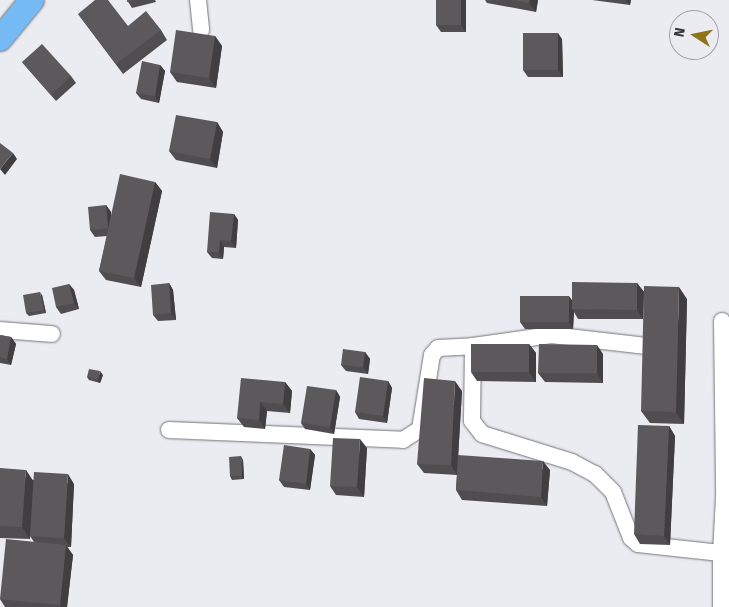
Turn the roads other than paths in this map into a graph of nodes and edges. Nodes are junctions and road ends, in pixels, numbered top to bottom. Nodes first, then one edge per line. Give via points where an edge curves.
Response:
1 (32, 0) edge
2 (198, 0) edge
3 (201, 30) dead end
4 (0, 39) edge
5 (722, 321) dead end
6 (647, 326) edge
7 (0, 330) edge
8 (52, 334) dead end
9 (726, 339) edge
10 (472, 346) junction
11 (646, 346) junction
12 (645, 363) edge
13 (169, 430) dead end
14 (726, 445) edge
15 (726, 497) edge
16 (721, 553) junction
17 (721, 607) edge

1 - 4 highway
2 - 3 street
5 - 9 street
6 - 11 street
7 - 8 street
9 - 14 street
10 - 11 street via 551,335
10 - 13 street via 438,348 432,355 420,429 403,440
10 - 16 street via 472,413 482,434 572,462 595,474 612,492 631,538 638,544
11 - 12 street
14 - 15 street
15 - 16 street
16 - 17 street

